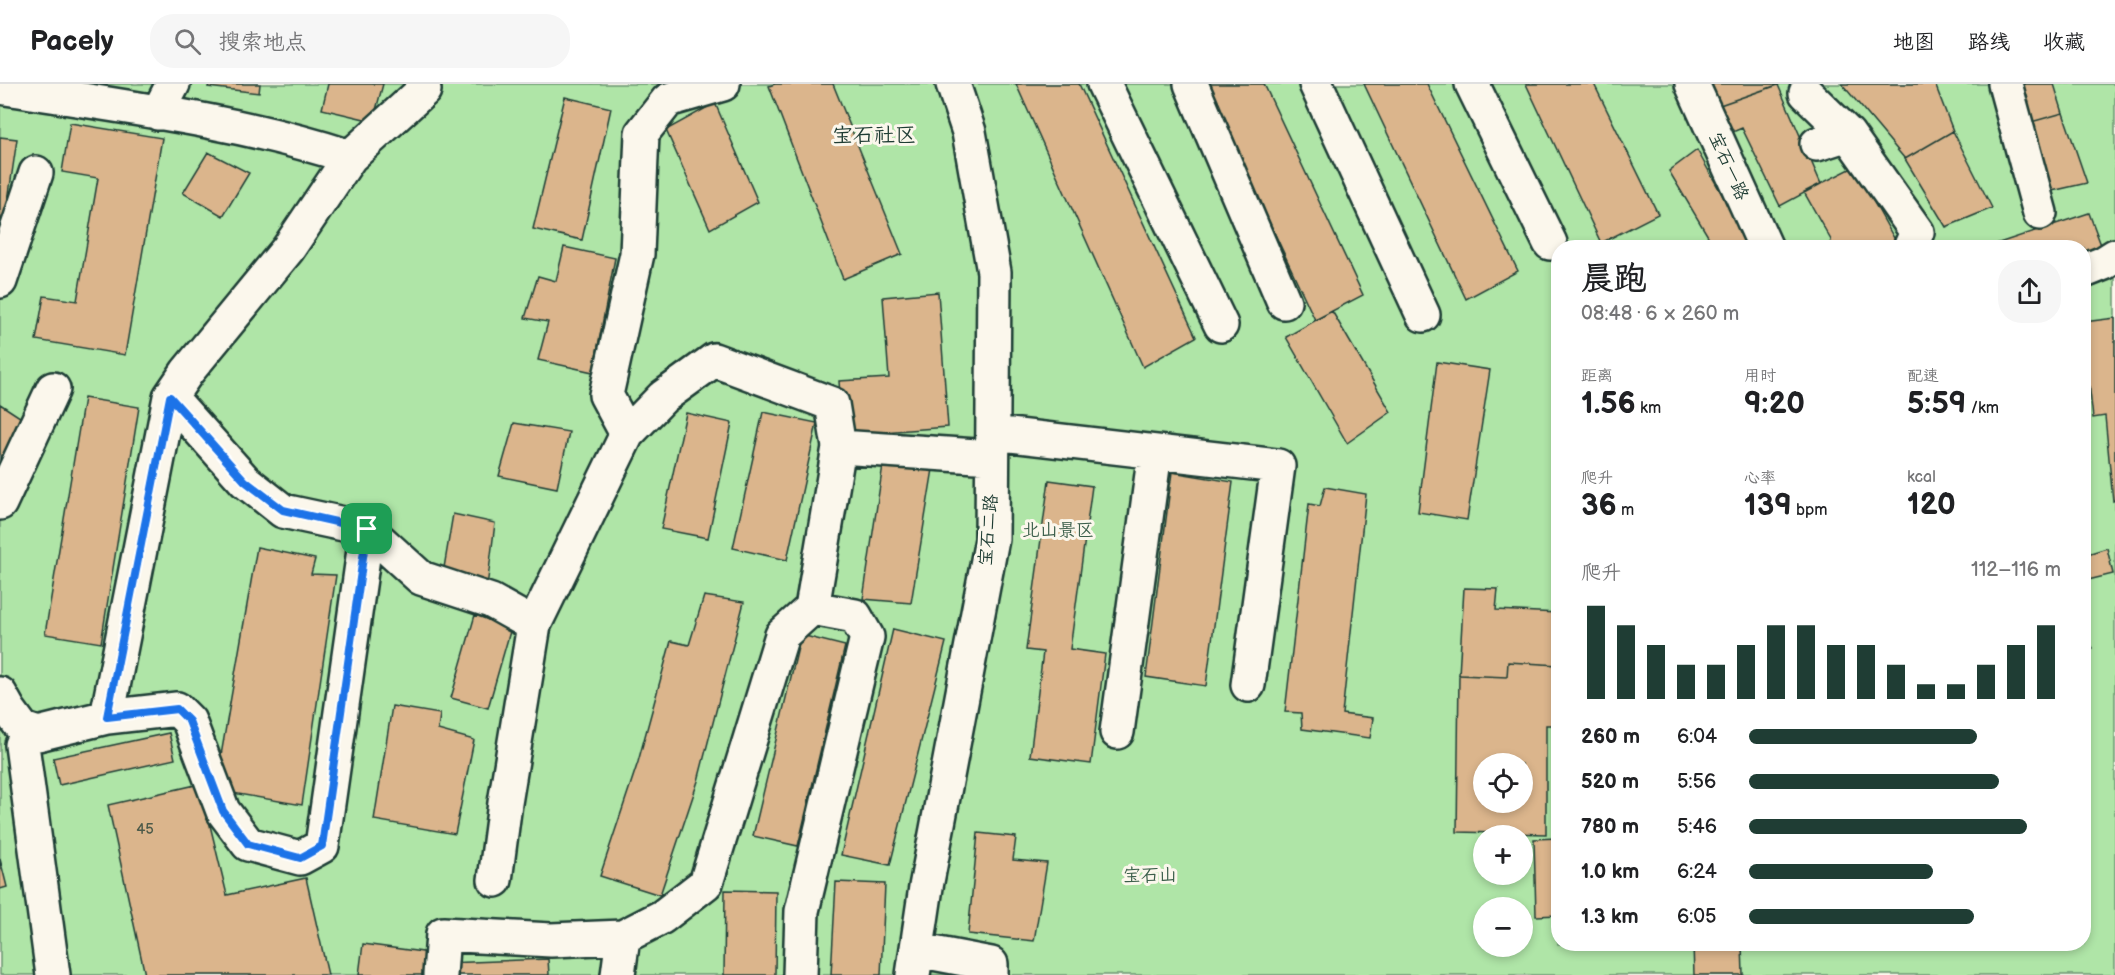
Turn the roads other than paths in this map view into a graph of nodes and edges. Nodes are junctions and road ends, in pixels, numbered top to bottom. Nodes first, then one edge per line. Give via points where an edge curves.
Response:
1 (173, 84) edge
2 (723, 84) edge
3 (1104, 84) edge
4 (1191, 84) edge
5 (1317, 84) edge
6 (1472, 84) edge
7 (1692, 84) edge
8 (2005, 84) edge
9 (958, 86) edge
10 (21, 87) edge
11 (424, 90) dead end
12 (1806, 93) dead end
13 (158, 113) junction
14 (1848, 134) junction
15 (1817, 144) dead end
16 (350, 157) junction
17 (36, 173) dead end
18 (2040, 213) dead end
19 (1762, 240) edge
20 (1914, 240) edge
21 (1550, 243) dead end
22 (2115, 256) edge
23 (2091, 268) edge
24 (0, 281) edge
25 (1284, 302) dead end
26 (1423, 315) dead end
27 (1221, 325) dead end
28 (53, 389) dead end
29 (170, 397) junction
30 (627, 434) junction
31 (992, 445) junction
32 (839, 447) junction
33 (1155, 452) junction
34 (0, 503) edge
35 (367, 529) junction
36 (812, 608) junction
37 (534, 625) junction
38 (1248, 685) dead end
39 (0, 694) edge
40 (107, 717) junction
41 (1117, 732) dead end
42 (22, 745) dead end
43 (495, 879) dead end
44 (623, 936) junction
45 (915, 962) edge
46 (53, 975) edge
47 (440, 975) edge
48 (618, 975) edge
49 (800, 975) edge
50 (992, 975) edge

1 - 13 street
2 - 30 street via 668,100 642,133 637,254 606,395
3 - 27 street
4 - 25 street
5 - 26 street
6 - 21 street
7 - 19 street, 宝石一路
8 - 18 street
9 - 31 street, 宝石二路 via 994,272
10 - 13 street
11 - 16 street
12 - 14 street
13 - 16 street via 217,123
14 - 15 street
14 - 20 street via 1917,232
16 - 29 street via 288,249
17 - 24 street
22 - 23 street
28 - 34 street
29 - 35 street via 245,481 283,510
29 - 40 street
30 - 32 street via 663,397 714,360 832,404
30 - 37 street
31 - 32 street
31 - 33 street
31 - 45 street, 宝石二路 via 992,539
32 - 36 street
33 - 38 street via 1278,466
33 - 41 street
35 - 37 street via 421,578 491,601
35 - 40 street via 322,846 300,858 248,844 223,811 189,721 177,709
36 - 44 street via 782,635 706,883 662,917
36 - 49 street via 855,616 867,637 802,911
37 - 43 street
39 - 40 street via 23,729 38,734
42 - 46 street
44 - 47 street via 551,940 442,934
44 - 48 street
45 - 50 street via 991,964

